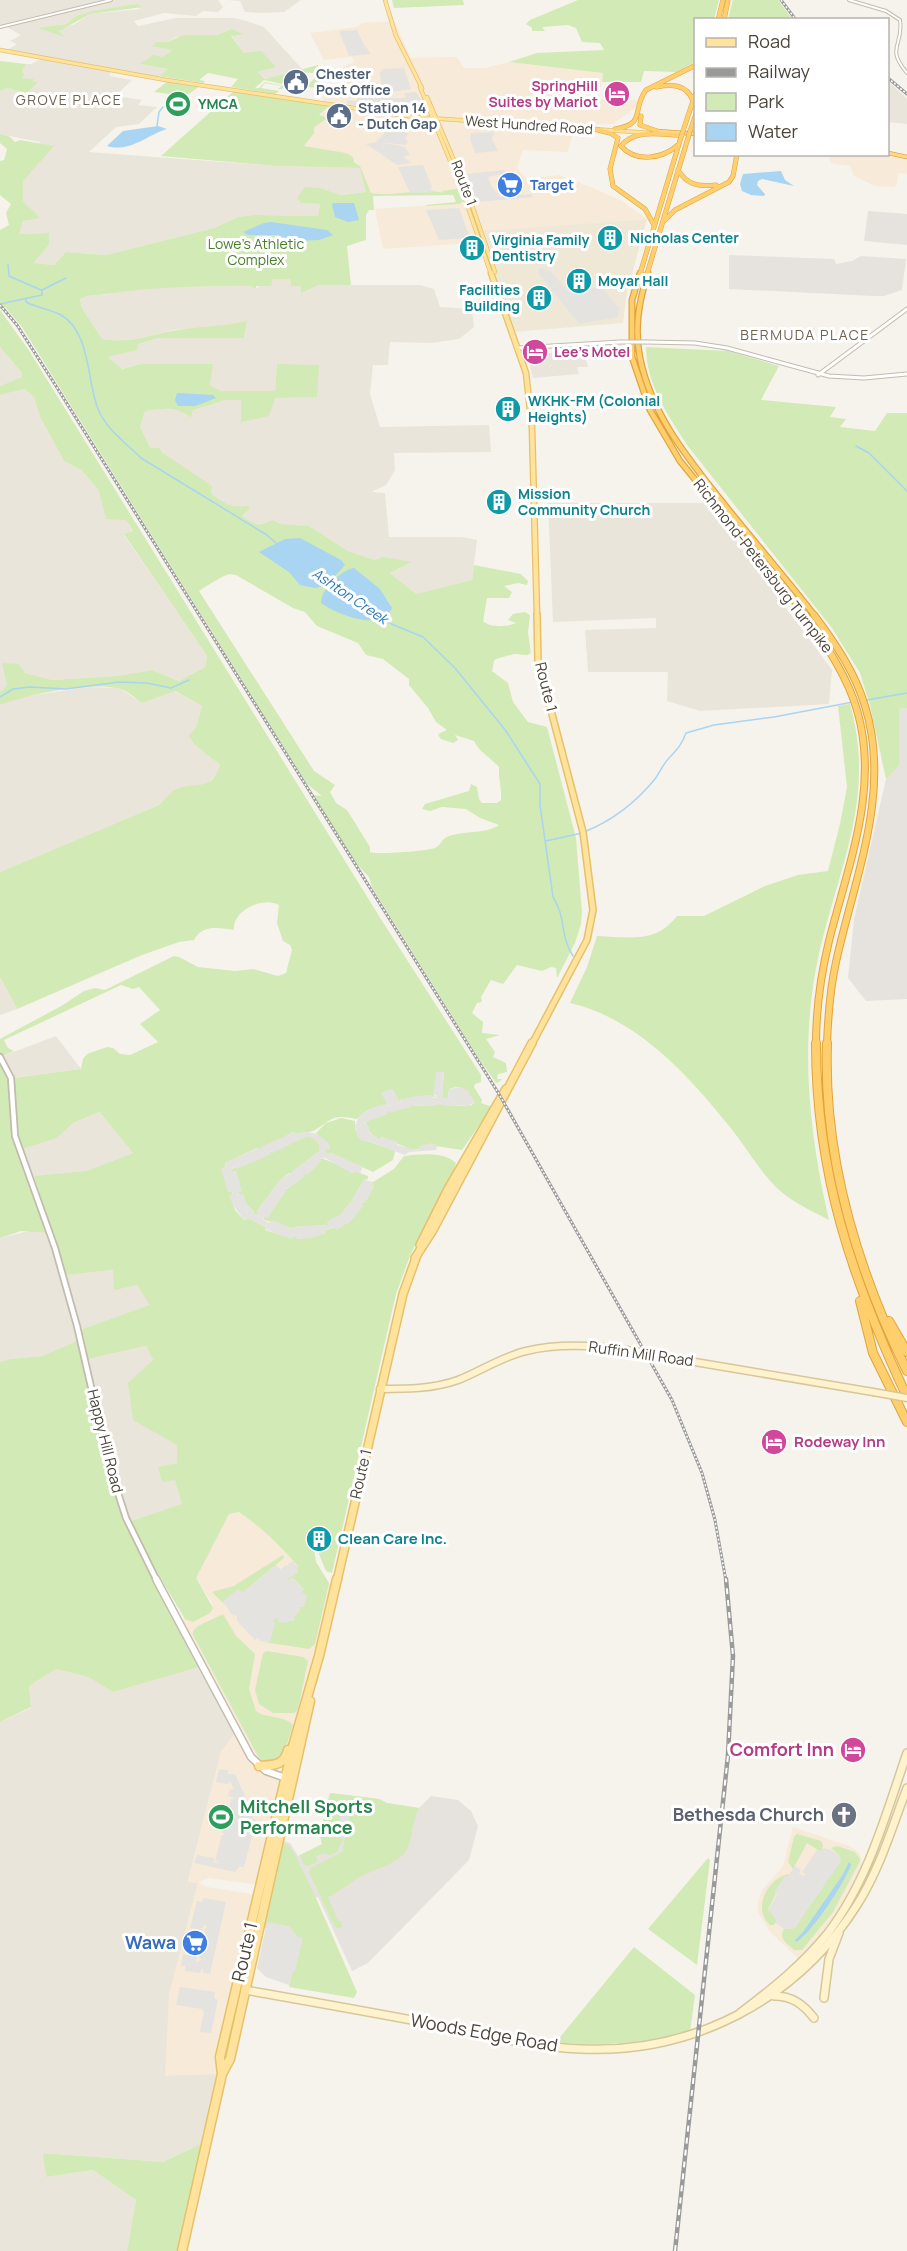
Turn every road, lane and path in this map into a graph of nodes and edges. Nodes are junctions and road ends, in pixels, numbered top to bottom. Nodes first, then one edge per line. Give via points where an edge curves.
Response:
1 (111, 0) edge
2 (385, 0) edge
3 (723, 0) edge
4 (728, 0) edge
5 (849, 0) edge
6 (718, 18) edge
7 (724, 18) edge
8 (0, 27) edge
9 (0, 50) edge
10 (694, 66) edge
11 (907, 73) edge
12 (150, 77) junction
13 (420, 87) junction
14 (694, 98) edge
15 (693, 101) junction
16 (435, 118) junction
17 (498, 123) junction
18 (532, 123) junction
19 (694, 124) edge
20 (555, 127) junction
21 (582, 127) junction
22 (594, 129) junction
23 (615, 129) junction
24 (657, 132) junction
25 (694, 135) edge
26 (694, 135) edge
27 (680, 138) junction
28 (889, 152) edge
29 (907, 155) edge
30 (734, 156) edge
31 (735, 156) edge
32 (678, 170) junction
33 (662, 225) junction
34 (654, 228) junction
35 (497, 284) junction
36 (907, 309) edge
37 (518, 348) junction
38 (818, 375) junction
39 (907, 375) edge
40 (0, 1057) edge
41 (858, 1286) junction
42 (874, 1295) junction
43 (907, 1352) edge
44 (907, 1371) edge
45 (380, 1389) junction
46 (907, 1398) edge
47 (907, 1422) edge
48 (310, 1691) junction
49 (300, 1719) junction
50 (907, 1753) edge
51 (259, 1766) junction
52 (290, 1779) junction
53 (907, 1788) edge
54 (842, 1926) junction
55 (241, 1990) junction
56 (774, 1996) junction
57 (824, 1998) dead end
58 (814, 2018) dead end
59 (731, 2019) junction
60 (182, 2251) edge

1 - 8 street
2 - 13 main road, Route 1 via 395,33
3 - 6 highway
4 - 7 highway
5 - 11 street via 886,11 900,20 895,55
9 - 12 main road
10 - 23 highway via 646,90 636,123
12 - 16 main road
12 - 16 main road, West Hundred Road via 389,113 394,118
13 - 16 main road, Route 1
13 - 16 main road, Route 1
14 - 15 highway, Richmond-Petersburg Turnpike
15 - 24 highway via 689,92 680,87 661,86 649,91 639,123
15 - 27 highway, Richmond-Petersburg Turnpike, bridge
16 - 17 main road, West Hundred Road
16 - 18 main road, West Hundred Road
16 - 35 main road, Route 1
16 - 35 main road, Route 1 via 486,242
17 - 18 main road
17 - 20 main road, West Hundred Road
18 - 21 main road, West Hundred Road
19 - 32 highway, Richmond-Petersburg Turnpike, bridge
20 - 21 main road
20 - 22 main road, West Hundred Road
21 - 23 main road, West Hundred Road
22 - 27 main road, West Hundred Road
22 - 34 highway via 618,138 610,182 647,210
23 - 24 main road, West Hundred Road
24 - 25 highway, West Hundred Road
26 - 27 highway, West Hundred Road
27 - 27 highway via 669,153 653,157 632,154 621,146 625,139 634,136
27 - 34 highway, Richmond-Petersburg Turnpike
28 - 29 highway
30 - 32 highway via 729,178 716,186 691,184 683,180
31 - 33 highway via 729,182 675,210
32 - 33 highway, Richmond-Petersburg Turnpike
33 - 42 highway, Richmond-Petersburg Turnpike via 641,293 637,320 640,362 651,397 686,457 835,642 863,700 875,748 875,803 835,967 826,1056 827,1103 839,1182
34 - 41 highway, Richmond-Petersburg Turnpike via 629,319 631,354 641,393 680,460 826,644 854,701 866,756 865,801 824,968 815,1075 819,1132 830,1191
35 - 37 main road, Route 1
36 - 38 street
37 - 38 street, bridge via 620,342 694,343 727,348
37 - 45 main road, Route 1 via 526,373 531,416 538,662 583,832 593,910 587,940 472,1161 416,1258
38 - 39 street
40 - 51 street, Happy Hill Road via 11,1078 15,1136 53,1241 104,1447 126,1518
41 - 46 highway, Richmond-Petersburg Turnpike
41 - 47 highway via 873,1353
42 - 43 highway
42 - 44 highway, Richmond-Petersburg Turnpike
45 - 46 main road, Ruffin Mill Road, bridge via 443,1384 513,1355 550,1347 586,1346
45 - 48 main road, Route 1
48 - 49 main road, Route 1
48 - 52 main road, Route 1 via 308,1715
49 - 51 main road via 283,1761 275,1766
49 - 52 main road, Route 1
50 - 59 main road, Woods Edge Road via 866,1866 837,1920 782,1981
51 - 52 street
52 - 55 main road, Route 1
53 - 54 main road, Woods Edge Road via 875,1871
54 - 56 main road, Woods Edge Road via 804,1970
54 - 57 main road via 828,1959
55 - 59 main road, Woods Edge Road via 580,2049 659,2044
55 - 60 main road, Route 1 via 230,2059 222,2074
56 - 58 main road via 799,2002
56 - 59 main road, Woods Edge Road

